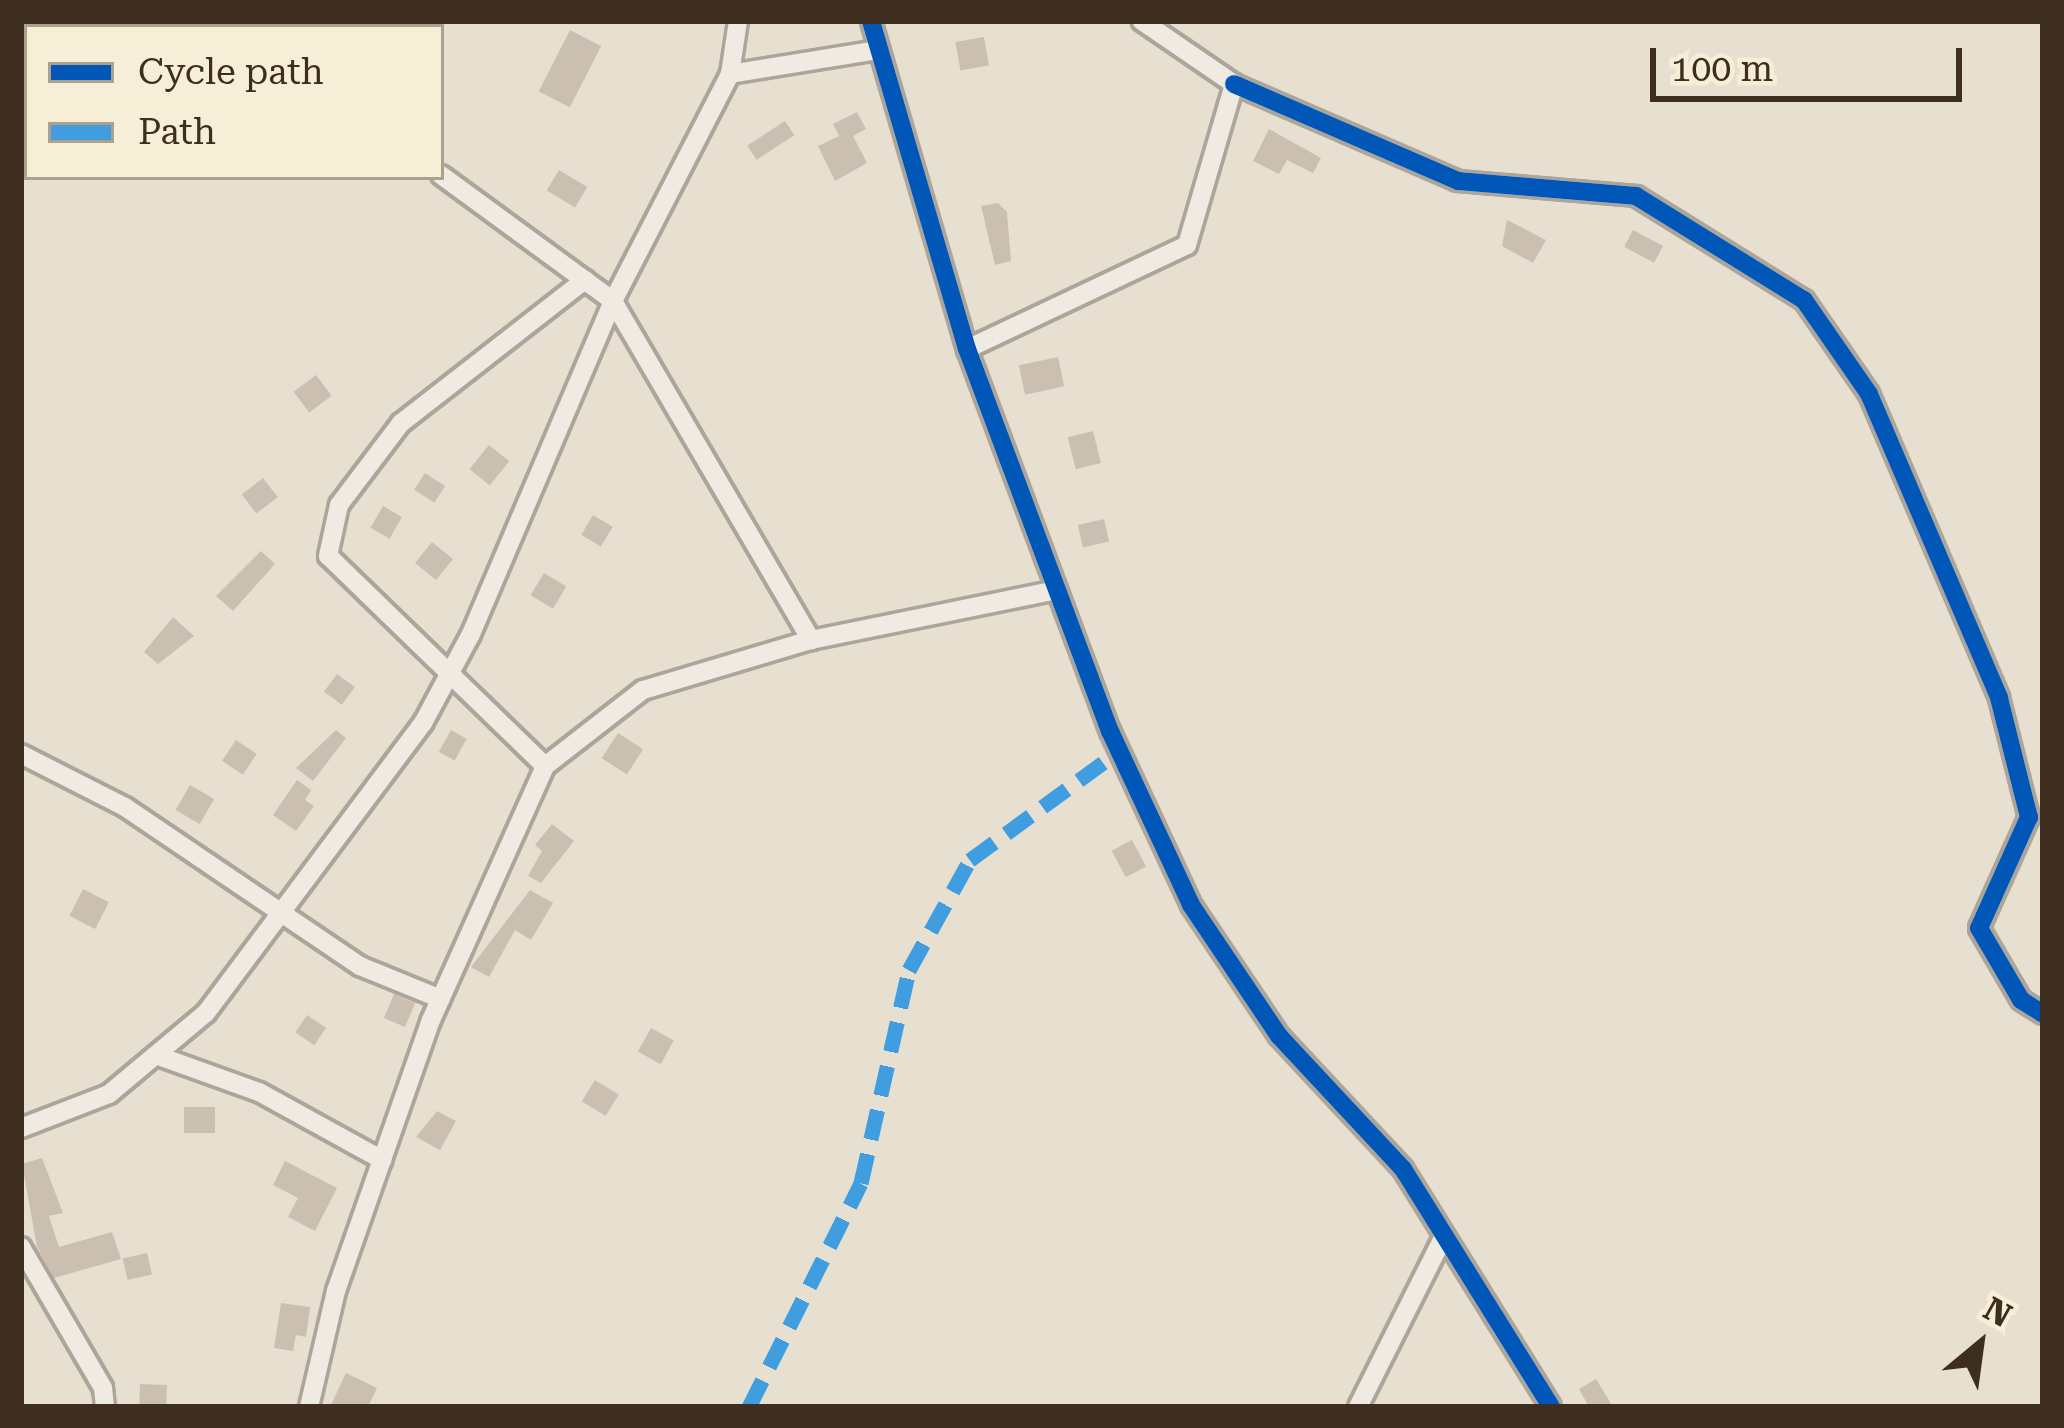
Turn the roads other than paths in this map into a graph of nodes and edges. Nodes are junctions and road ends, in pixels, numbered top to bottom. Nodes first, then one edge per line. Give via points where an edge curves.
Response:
1 (738, 21) edge
2 (871, 21) edge
3 (1142, 21) edge
4 (879, 50) junction
5 (730, 74) junction
6 (1234, 83) junction
7 (444, 177) edge
8 (585, 280) junction
9 (613, 301) junction
10 (967, 349) junction
11 (1056, 590) junction
12 (811, 640) junction
13 (447, 679) junction
14 (21, 754) edge
15 (545, 766) junction
16 (278, 916) junction
17 (441, 1000) junction
18 (2043, 1014) edge
19 (155, 1055) junction
20 (21, 1128) edge
21 (382, 1160) junction
22 (1444, 1236) junction
23 (21, 1247) edge
24 (104, 1407) edge
25 (309, 1407) edge
26 (1358, 1407) edge
27 (1551, 1407) edge

1 - 5 street
2 - 4 street
3 - 6 street
4 - 5 street
4 - 10 street
5 - 9 street
6 - 10 street via 1187,244
6 - 18 street via 1458,181 1636,196 1804,300 1869,394 1999,698 2029,817 1979,928 2021,1000
7 - 8 street
8 - 9 street
8 - 13 street via 401,423 339,505 328,556
9 - 12 street
9 - 13 street
10 - 11 street
11 - 12 street
11 - 22 street via 1110,731 1191,904 1279,1036 1403,1169
12 - 15 street via 644,690
13 - 15 street
13 - 16 street
14 - 16 street via 125,807
15 - 17 street
16 - 17 street via 360,966
16 - 19 street via 206,1013
17 - 21 street
19 - 20 street via 109,1094
19 - 21 street via 259,1092
21 - 25 street via 336,1292
22 - 26 street
22 - 27 street
23 - 24 street via 103,1388

